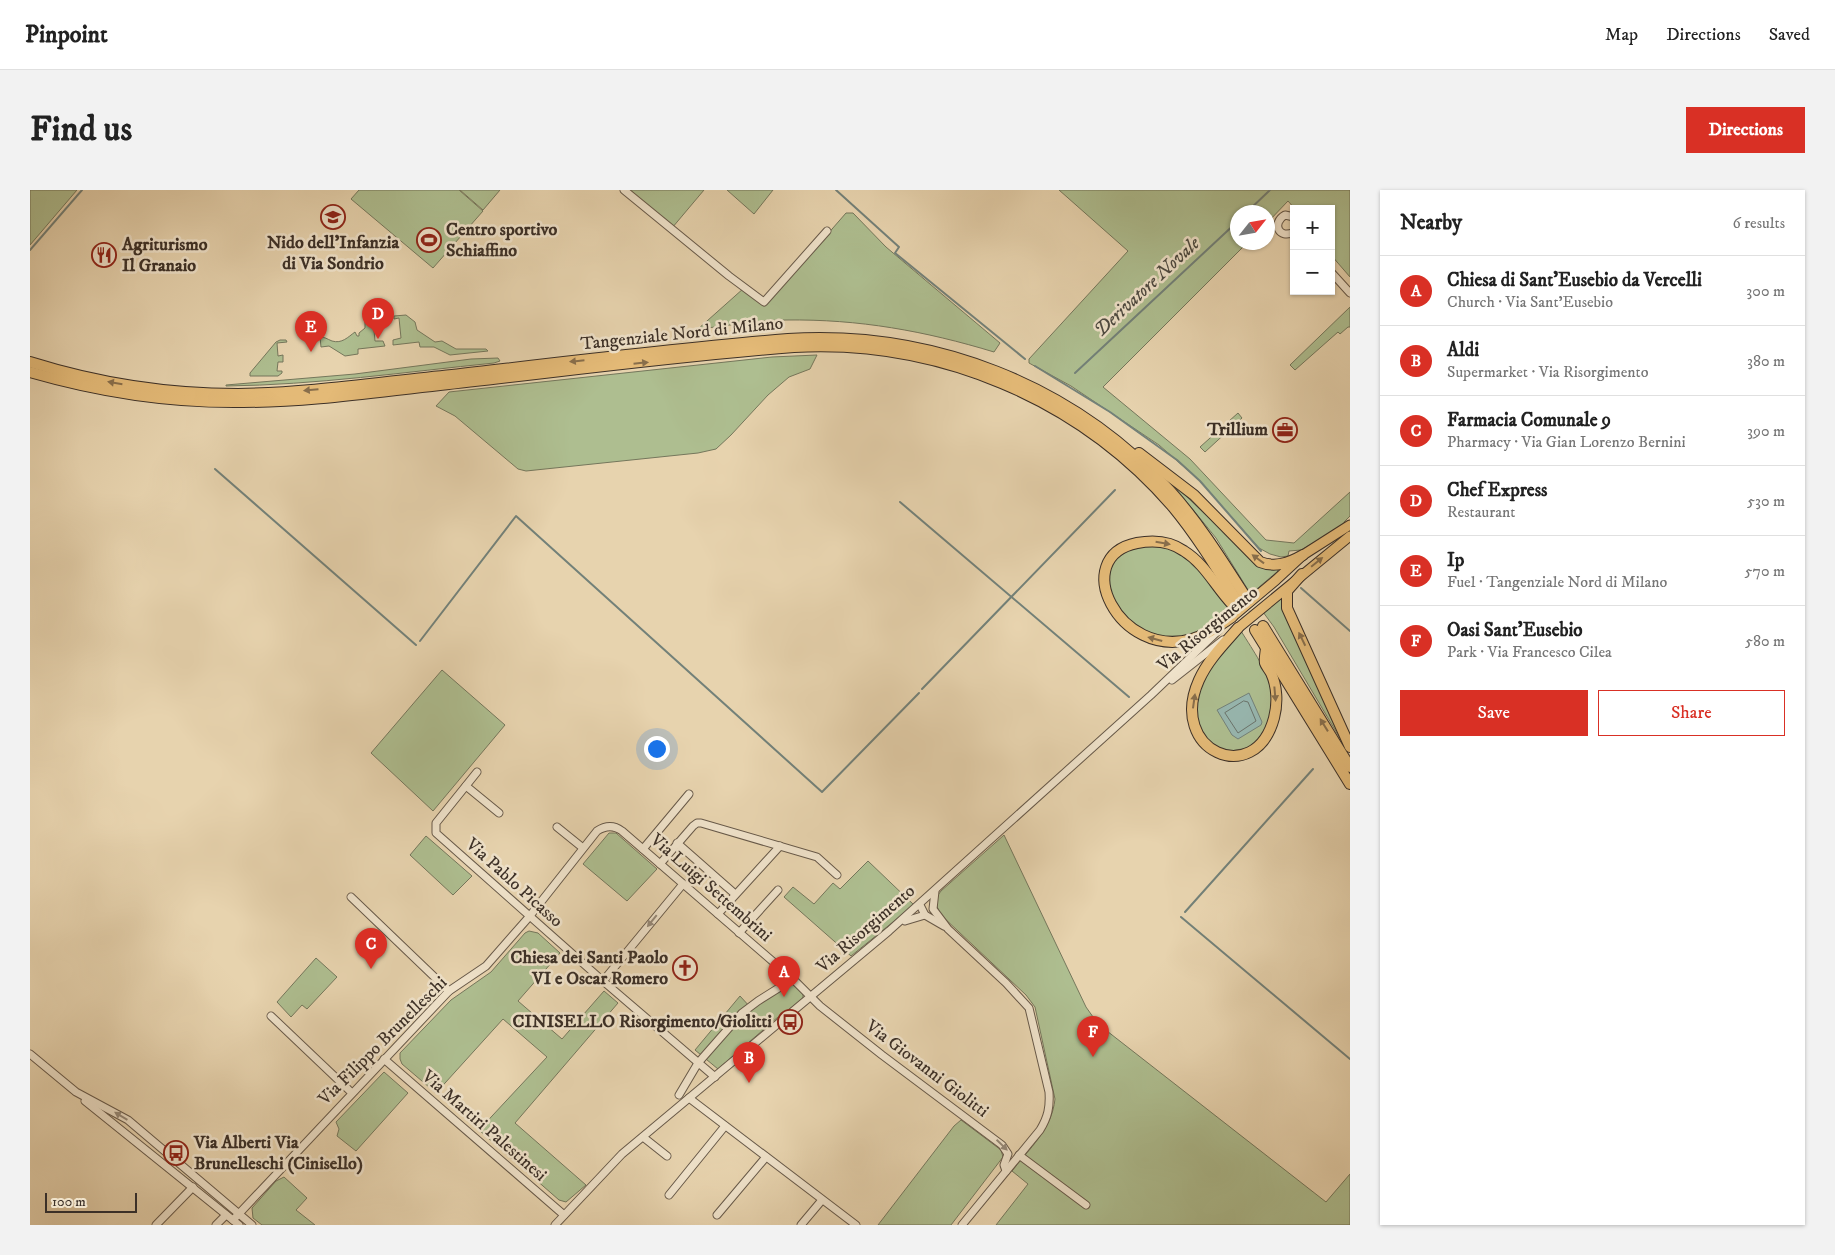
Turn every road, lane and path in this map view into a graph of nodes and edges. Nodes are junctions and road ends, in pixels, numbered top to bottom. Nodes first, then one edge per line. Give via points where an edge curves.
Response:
1 (624, 190) edge
2 (1290, 216) edge
3 (827, 231) dead end
4 (1290, 234) edge
5 (1335, 276) edge
6 (1350, 293) edge
7 (30, 362) edge
8 (30, 372) edge
9 (1076, 412) junction
10 (1350, 525) edge
11 (1350, 536) edge
12 (1303, 555) junction
13 (1302, 574) junction
14 (1238, 600) junction
15 (1232, 617) junction
16 (1238, 628) junction
17 (1266, 648) junction
18 (1151, 695) junction
19 (1350, 747) edge
20 (1350, 767) edge
21 (478, 772) dead end
22 (1350, 784) edge
23 (466, 786) junction
24 (689, 794) dead end
25 (499, 813) dead end
26 (609, 826) joint
27 (557, 827) dead end
28 (677, 843) junction
29 (780, 846) junction
30 (583, 848) junction
31 (643, 849) junction
32 (660, 864) junction
33 (837, 874) dead end
34 (683, 884) junction
35 (778, 890) dead end
36 (935, 891) junction
37 (735, 894) junction
38 (351, 897) dead end
39 (921, 904) junction
40 (933, 909) junction
41 (718, 914) junction
42 (925, 915) junction
43 (529, 917) junction
44 (896, 926) junction
45 (948, 929) junction
46 (739, 933) junction
47 (793, 979) junction
48 (603, 981) junction
49 (449, 991) junction
50 (812, 997) junction
51 (271, 1016) dead end
52 (30, 1055) edge
53 (384, 1059) junction
54 (698, 1063) junction
55 (715, 1077) junction
56 (76, 1092) junction
57 (352, 1093) junction
58 (679, 1095) dead end
59 (689, 1098) junction
60 (725, 1126) junction
61 (147, 1137) junction
62 (643, 1137) junction
63 (144, 1147) junction
64 (1019, 1155) junction
65 (667, 1156) dead end
66 (766, 1157) junction
67 (1006, 1171) junction
68 (193, 1187) junction
69 (670, 1195) dead end
70 (205, 1198) junction
71 (822, 1200) junction
72 (1086, 1205) dead end
73 (226, 1215) junction
74 (564, 1215) junction
75 (717, 1215) dead end
76 (237, 1220) edge
77 (156, 1225) edge
78 (216, 1225) edge
79 (252, 1225) edge
80 (555, 1225) edge
81 (801, 1225) edge
82 (856, 1225) edge
83 (962, 1225) edge

1 - 3 street via 764,302
2 - 4 street via 1285,215 1277,224 1280,232
5 - 6 street
9 -> 7 highway, Tangenziale Nord di Milano via 1028,385 965,360 898,344 843,338 760,341 251,394 143,388 83,377
8 -> 14 highway, Tangenziale Nord di Milano via 132,395 252,402 330,397 780,348 841,346 908,354 960,367 1011,386 1059,411 1104,442 1173,507
12 -> 9 highway via 1278,565 1260,562 1194,495 1092,417
9 - 14 highway, Tangenziale Nord di Milano via 1120,444 1170,491 1204,534
10 - 12 main road, Via Risorgimento
13 -> 11 main road, Via Risorgimento
12 - 15 main road, Via Risorgimento
13 - 16 main road, Via Risorgimento
19 -> 13 highway via 1287,608 1287,591
15 -> 14 highway via 1191,640 1168,642 1150,638 1126,623 1113,609 1106,592 1105,574 1111,559 1124,547 1151,541 1169,543 1185,551
15 - 18 street, Via Risorgimento
17 -> 16 highway via 1265,662 1273,679 1276,700 1270,730 1262,743 1247,753 1231,756 1216,751 1202,740 1194,726 1195,692 1209,664
16 - 18 street, Via Risorgimento
20 -> 17 highway via 1259,628
17 - 22 highway
18 - 36 street, Via Risorgimento
21 - 23 street, Via Pablo Picasso
23 - 25 street
23 - 43 street, Via Pablo Picasso via 436,823 436,833
24 - 31 street
26 - 30 street, Via Filippo Brunelleschi via 597,831
26 - 31 street, Via Luigi Settembrini via 617,827
27 - 30 street
28 - 29 street via 697,823
28 - 32 street
28 - 37 street
29 - 33 street via 820,859
29 - 37 street
30 - 43 street, Via Filippo Brunelleschi
31 - 32 street, Via Luigi Settembrini
32 - 34 street, Via Luigi Settembrini
34 - 41 street, Via Luigi Settembrini
34 -> 48 street
35 - 46 street
36 - 39 street, Via Risorgimento
36 - 40 street
37 - 41 street
38 - 49 street
39 - 40 street
39 - 42 street
39 - 44 street, Via Risorgimento
40 - 45 street
41 - 46 street, Via Luigi Settembrini
42 - 44 street
42 - 45 street
43 - 48 street, Via Pablo Picasso
43 - 49 street, Via Filippo Brunelleschi via 486,966
44 - 50 street, Via Risorgimento
45 - 64 street via 1022,998 1031,1014 1050,1106 1045,1122
46 - 47 street, Via Luigi Settembrini
47 - 50 street, Via Luigi Settembrini
47 - 54 street via 742,1013
48 - 54 street, Via Pablo Picasso
49 - 53 street, Via Filippo Brunelleschi
50 - 55 street, Via Risorgimento
50 -> 67 street, Via Giovanni Giolitti via 882,1055 1002,1145 1008,1154 1004,1165
51 - 57 street
52 - 56 street
53 - 57 street, Via Filippo Brunelleschi
53 - 74 street, Via Martiri Palestinesi
54 - 55 street, Via Pablo Picasso
54 - 58 street
55 - 59 street, Via Risorgimento
61 -> 56 street via 122,1115
56 - 63 street
57 - 76 street, Via Filippo Brunelleschi
59 - 60 street
59 - 62 street, Via Risorgimento
60 - 66 street
60 - 69 street
61 - 63 street via 135,1130 131,1132
61 - 76 street
62 - 65 street
62 - 74 street, Via Risorgimento via 611,1165
63 - 68 street
64 - 67 street
64 - 72 street
66 - 71 street
66 - 75 street
67 - 83 street
68 - 70 street
68 - 77 street
70 - 73 street
70 - 76 street
71 - 81 street
71 - 82 street
73 - 76 street
73 - 78 street
74 - 80 street, Via Risorgimento
76 - 79 street

